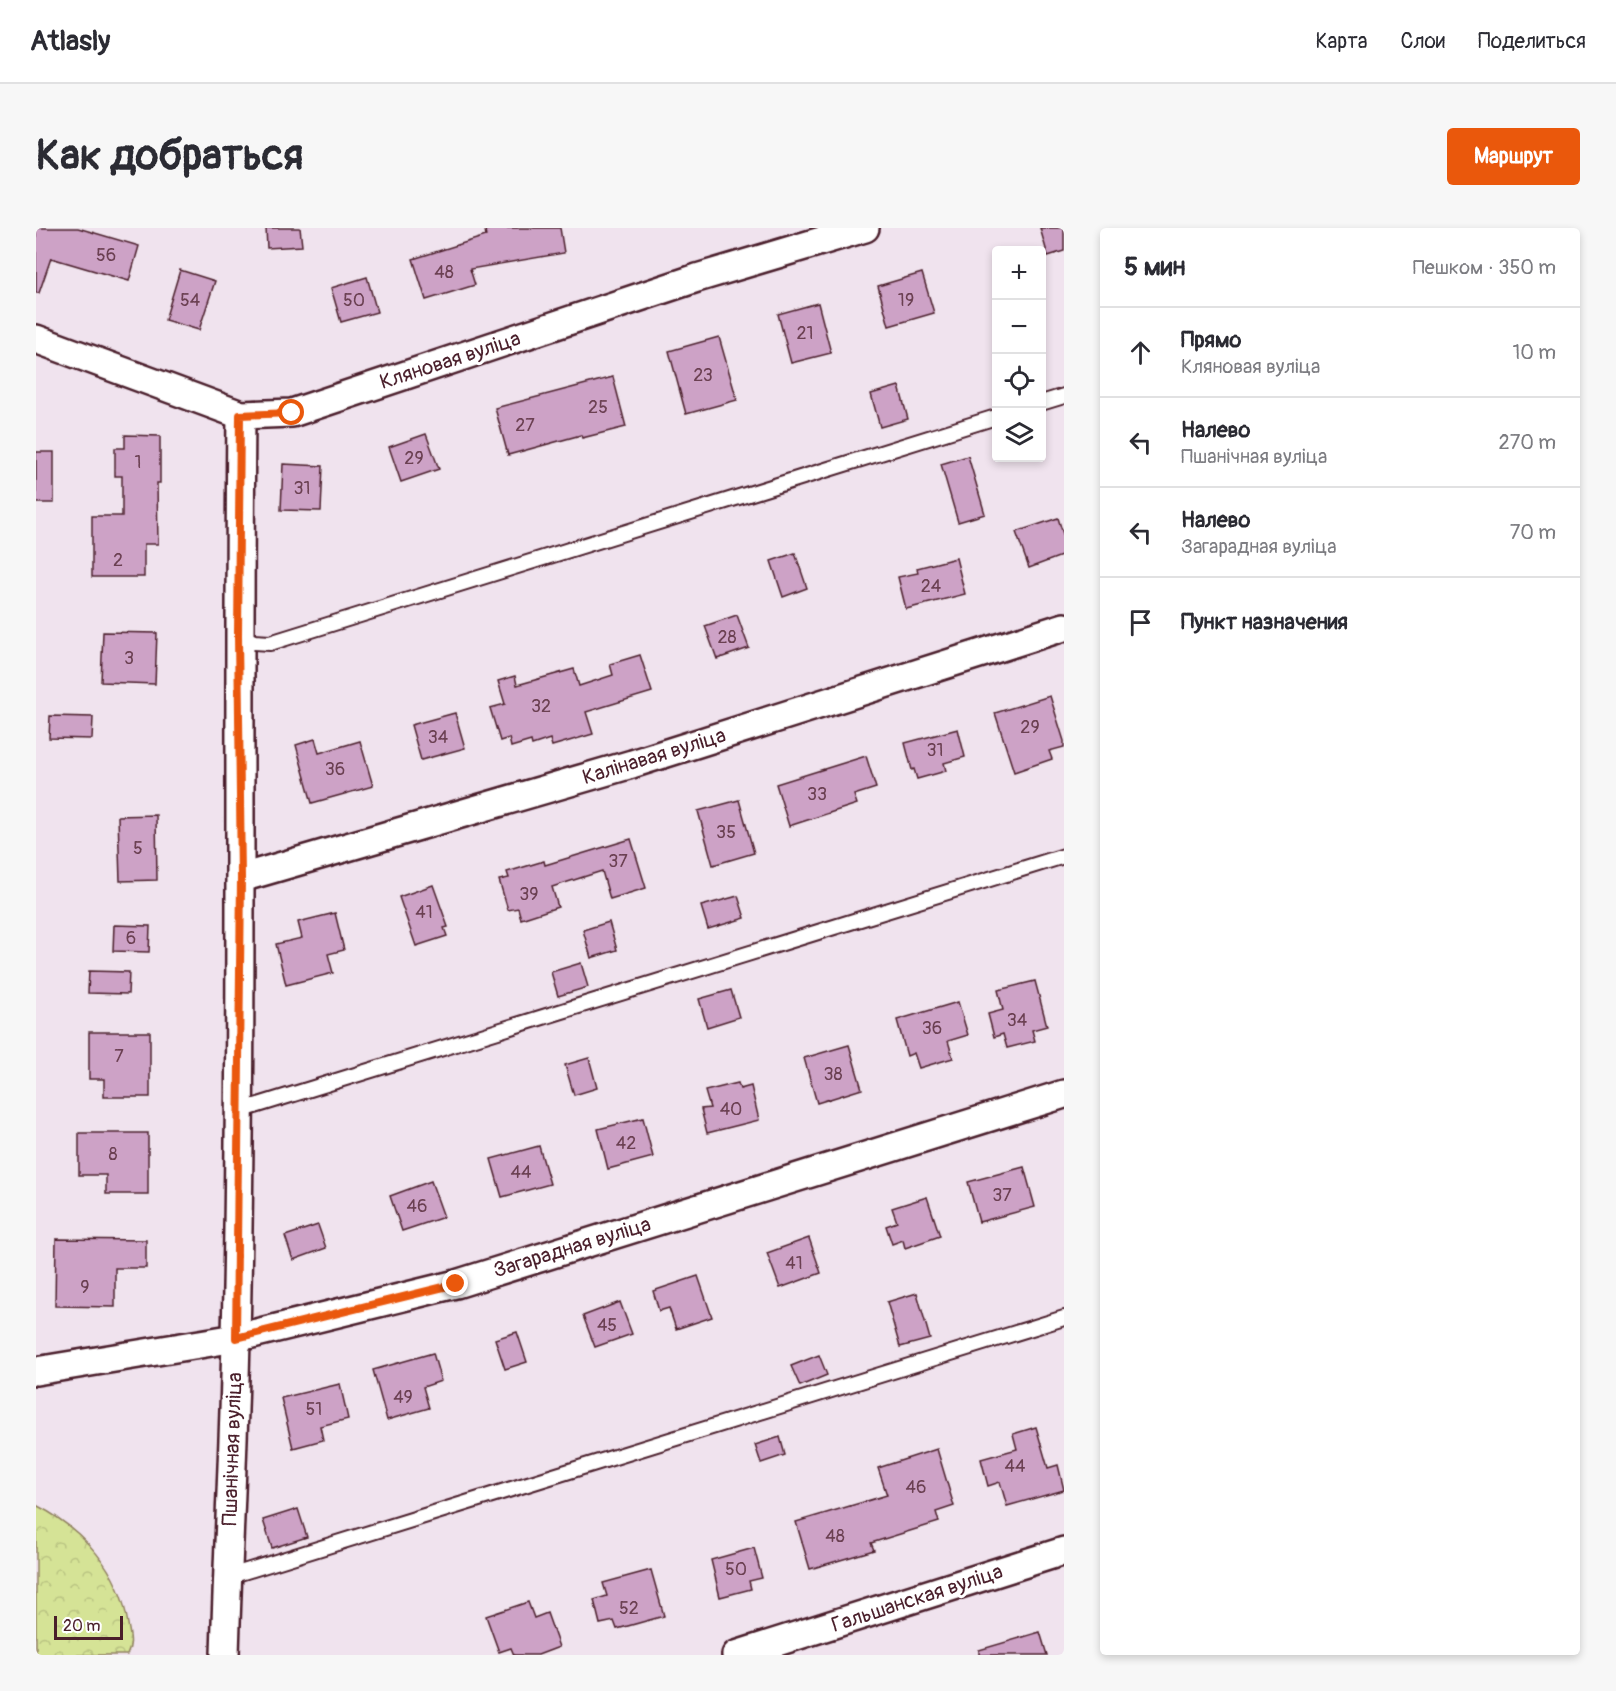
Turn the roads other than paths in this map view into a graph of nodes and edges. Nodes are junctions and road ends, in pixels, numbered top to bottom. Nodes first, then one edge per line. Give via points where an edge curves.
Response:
1 (865, 228) edge
2 (36, 339) edge
3 (1064, 396) edge
4 (1046, 401) edge
5 (240, 415) junction
6 (992, 418) edge
7 (1064, 627) edge
8 (238, 635) junction
9 (1064, 856) edge
10 (241, 878) junction
11 (1064, 1094) edge
12 (239, 1111) junction
13 (1064, 1318) edge
14 (236, 1338) junction
15 (36, 1371) edge
16 (1064, 1551) edge
17 (227, 1577) junction
18 (225, 1655) edge
19 (736, 1655) edge

1 - 5 street, Кляновая вуліца via 697,278 292,413
2 - 5 street, Кляновая вуліца
3 - 4 lane
5 - 8 street, Пшанічная вуліца
6 - 8 lane via 270,643
7 - 10 street, Калінавая вуліца via 632,764
8 - 10 street, Пшанічная вуліца
9 - 12 lane
10 - 12 street, Пшанічная вуліца
11 - 14 street, Загарадная вуліца via 456,1284
12 - 14 street, Пшанічная вуліца
13 - 17 lane
14 - 15 street, Загарадная вуліца
14 - 17 street, Пшанічная вуліца
16 - 19 street, Гальшанская вуліца
17 - 18 street, Пшанічная вуліца

